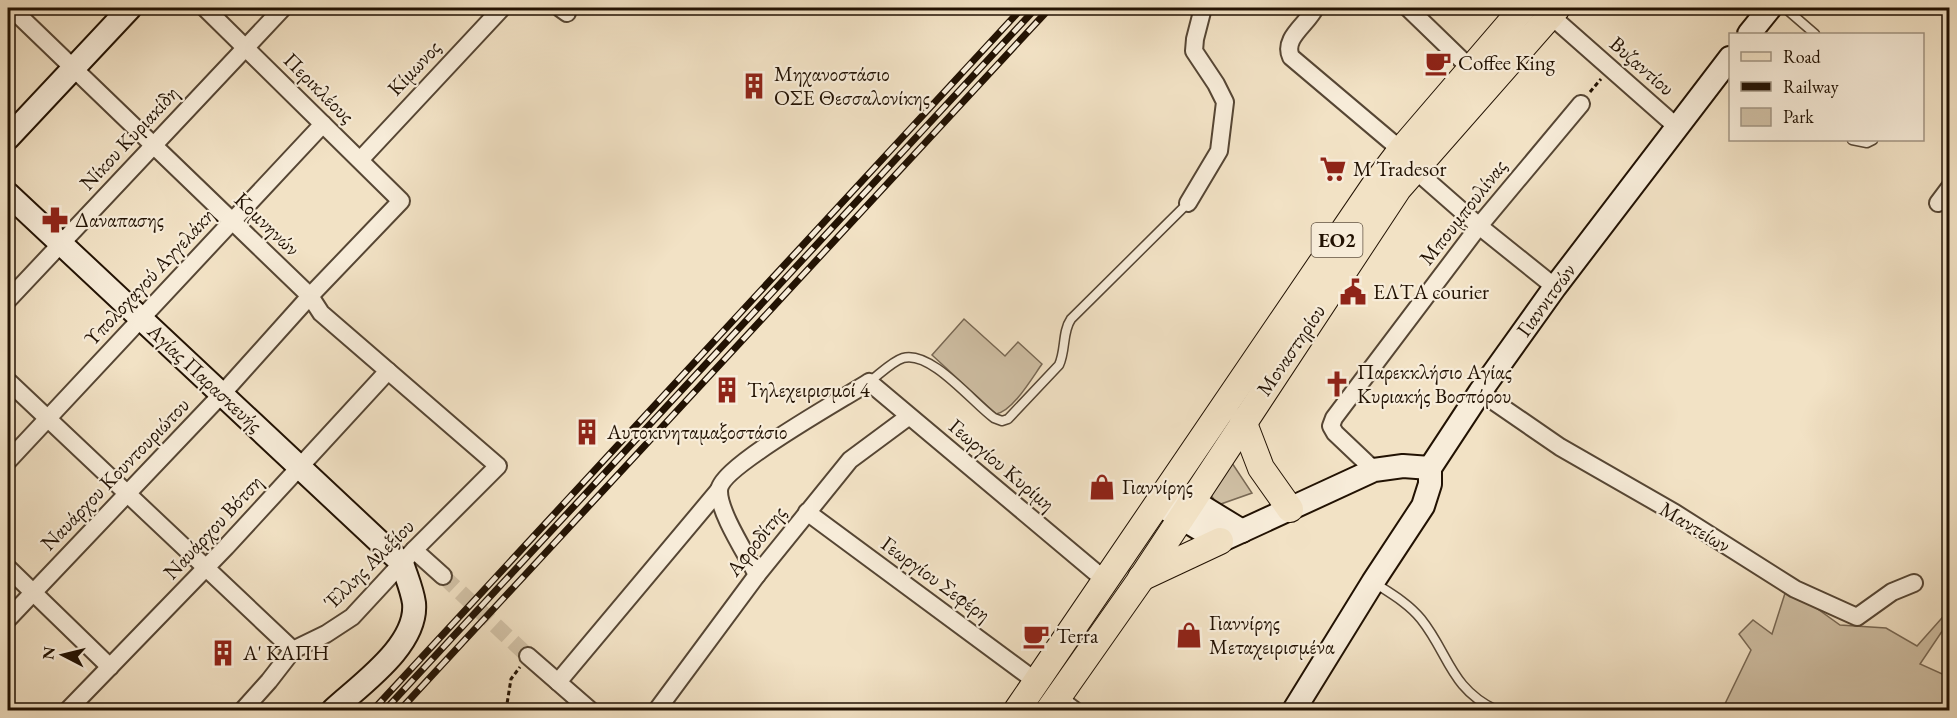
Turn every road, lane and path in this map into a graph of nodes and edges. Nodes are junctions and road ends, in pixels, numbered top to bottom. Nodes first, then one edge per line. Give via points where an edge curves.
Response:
1 (11, 8) edge
2 (130, 8) edge
3 (205, 8) edge
4 (284, 8) edge
5 (502, 8) edge
6 (1203, 8) edge
7 (1315, 8) edge
8 (1408, 8) edge
9 (1522, 8) edge
10 (1770, 8) edge
11 (1785, 8) edge
12 (1554, 11) edge
13 (1803, 24) junction
14 (1750, 33) edge
15 (1800, 33) edge
16 (1814, 33) edge
17 (246, 47) junction
18 (1729, 61) edge
19 (74, 68) junction
20 (1470, 68) junction
21 (1610, 68) junction
22 (1581, 104) joint
23 (323, 123) junction
24 (1677, 127) junction
25 (8, 138) edge
26 (153, 145) junction
27 (1407, 159) junction
28 (360, 160) junction
29 (1950, 187) edge
30 (8, 194) edge
31 (401, 201) joint
32 (1188, 203) joint
33 (1938, 203) dead end
34 (233, 221) junction
35 (1479, 226) junction
36 (60, 244) junction
37 (1555, 287) junction
38 (310, 296) junction
39 (8, 300) edge
40 (142, 319) junction
41 (388, 371) junction
42 (8, 381) edge
43 (869, 382) junction
44 (1480, 392) junction
45 (222, 394) junction
46 (908, 417) junction
47 (47, 419) junction
48 (1243, 421) junction
49 (8, 461) edge
50 (498, 466) joint
51 (300, 467) junction
52 (1430, 468) junction
53 (1352, 473) junction
54 (1328, 486) dead end
55 (719, 490) junction
56 (128, 494) junction
57 (1175, 502) junction
58 (1290, 509) junction
59 (807, 512) junction
60 (1231, 536) junction
61 (408, 556) junction
62 (8, 568) edge
63 (206, 568) junction
64 (758, 575) junction
65 (443, 576) tunnel mouth
66 (1141, 579) junction
67 (1106, 581) junction
68 (1373, 582) junction
69 (1914, 583) dead end
70 (33, 591) junction
71 (8, 619) edge
72 (293, 650) junction
73 (528, 656) joint
74 (110, 667) junction
75 (558, 682) junction
76 (1037, 682) junction
77 (1060, 706) edge
78 (68, 711) edge
79 (243, 711) edge
80 (333, 711) edge
81 (506, 711) edge
82 (590, 711) edge
83 (657, 711) edge
84 (1017, 711) edge
85 (1294, 711) edge
86 (1496, 711) edge

1 - 19 street, Κομνηνών
2 - 19 street
3 - 17 street, Περικλέους
4 - 17 street, Νίκου Κυριακίδη
5 - 28 street, Κίμωνος
6 - 32 street via 1194,51 1225,102 1219,151
7 - 27 street via 1290,41 1288,50 1294,60
8 - 20 street
9 - 20 main road, Μοναστηρίου / ΕΟ2
10 - 14 street
11 - 13 lane
12 - 21 street, Βυζαντίου
12 - 27 main road, Μοναστηρίου / ΕΟ2
13 - 15 lane
13 - 16 lane
17 - 23 street, Περικλέους
17 - 26 street, Νίκου Κυριακίδη
18 - 24 street, Γιαννιτσών
19 - 25 street
19 - 26 street, Κομνηνών
20 - 27 main road, Μοναστηρίου / ΕΟ2
21 - 22 path
21 - 24 street, Βυζαντίου
22 - 35 street, Μπουμπουλίνας
23 - 28 street, Περικλέους
23 - 34 street, Υπολοχαγού Αγγελάκη
24 - 37 street, Γιαννιτσών
26 - 34 street, Κομνηνών
26 - 36 street, Νίκου Κυριακίδη
27 - 35 street
27 - 48 main road, Μοναστηρίου / ΕΟ2 via 1398,189
27 - 57 main road, Μοναστηρίου / ΕΟ2 via 1376,183
28 - 31 street, Περικλέους
29 - 33 street
30 - 36 street, Αγίας Παρασκευής
31 - 38 street, Ναυάρχου Κουντουριώτου
32 - 43 lane via 1071,319 1059,365 1008,419 994,418 941,372 913,358 902,359
34 - 38 street, Κομνηνών
34 - 40 street, Υπολοχαγού Αγγελάκη
35 - 37 street
35 - 53 street, Μπουμπουλίνας via 1332,421
36 - 39 street, Νίκου Κυριακίδη
36 - 40 street, Αγίας Παρασκευής
37 - 44 street, Γιαννιτσών
38 - 41 street, Κομνηνών via 321,312
38 - 45 street, Ναυάρχου Κουντουριώτου
40 - 45 street, Αγίας Παρασκευής
40 - 47 street, Υπολοχαγού Αγγελάκη
41 - 50 street, Κομνηνών
41 - 51 street, Ναυάρχου Βότση
42 - 47 street
43 - 46 street, Γεωργίου Κυρίμη
43 - 55 street via 750,456 725,478
44 - 52 street, Γιαννιτσών
44 - 69 street, Μαντείων via 1560,447 1795,588 1857,617 1892,592
45 - 51 street, Αγίας Παρασκευής
45 - 56 street, Ναυάρχου Κουντουριώτου
46 - 59 street, Αφροδίτης via 850,460
46 - 67 street, Γεωργίου Κυρίμη
47 - 49 street, Υπολοχαγού Αγγελάκη
47 - 56 street
48 - 57 main road, Μοναστηρίου / ΕΟ2
48 - 58 main road via 1261,468
50 - 61 street, Έλλης Αλεξίου
51 - 61 street, Αγίας Παρασκευής
51 - 63 street, Ναυάρχου Βότση
52 - 53 street via 1403,466
52 - 68 street, Γιαννιτσών via 1423,506
53 - 54 lane via 1329,480
53 - 58 street
55 - 64 street via 726,515
55 - 75 street
56 - 63 street
56 - 70 street, Ναυάρχου Κουντουριώτου
57 - 60 street
57 - 66 main road, Μοναστηρίου / ΕΟ2
57 - 67 main road, Μοναστηρίου / ΕΟ2
58 - 60 street
59 - 64 street, Αφροδίτης
59 - 76 street, Γεωργίου Σεφέρη
60 - 66 main road
61 - 65 street
61 - 72 street, Έλλης Αλεξίου via 344,623
61 - 80 street via 414,603 408,634 400,648
62 - 70 street
63 - 72 street
63 - 74 street, Ναυάρχου Βότση
64 - 83 street, Αφροδίτης
66 - 77 main road, Μοναστηρίου / ΕΟ2
67 - 76 main road, Μοναστηρίου / ΕΟ2
68 - 85 street, Γιαννιτσών
68 - 86 lane via 1414,611 1465,689
70 - 71 street, Ναυάρχου Κουντουριώτου
70 - 74 street
72 - 79 street, Έλλης Αλεξίου
73 - 75 street
73 - 81 path via 511,679
74 - 78 street, Ναυάρχου Βότση
75 - 82 street
76 - 84 main road, Μοναστηρίου / ΕΟ2

